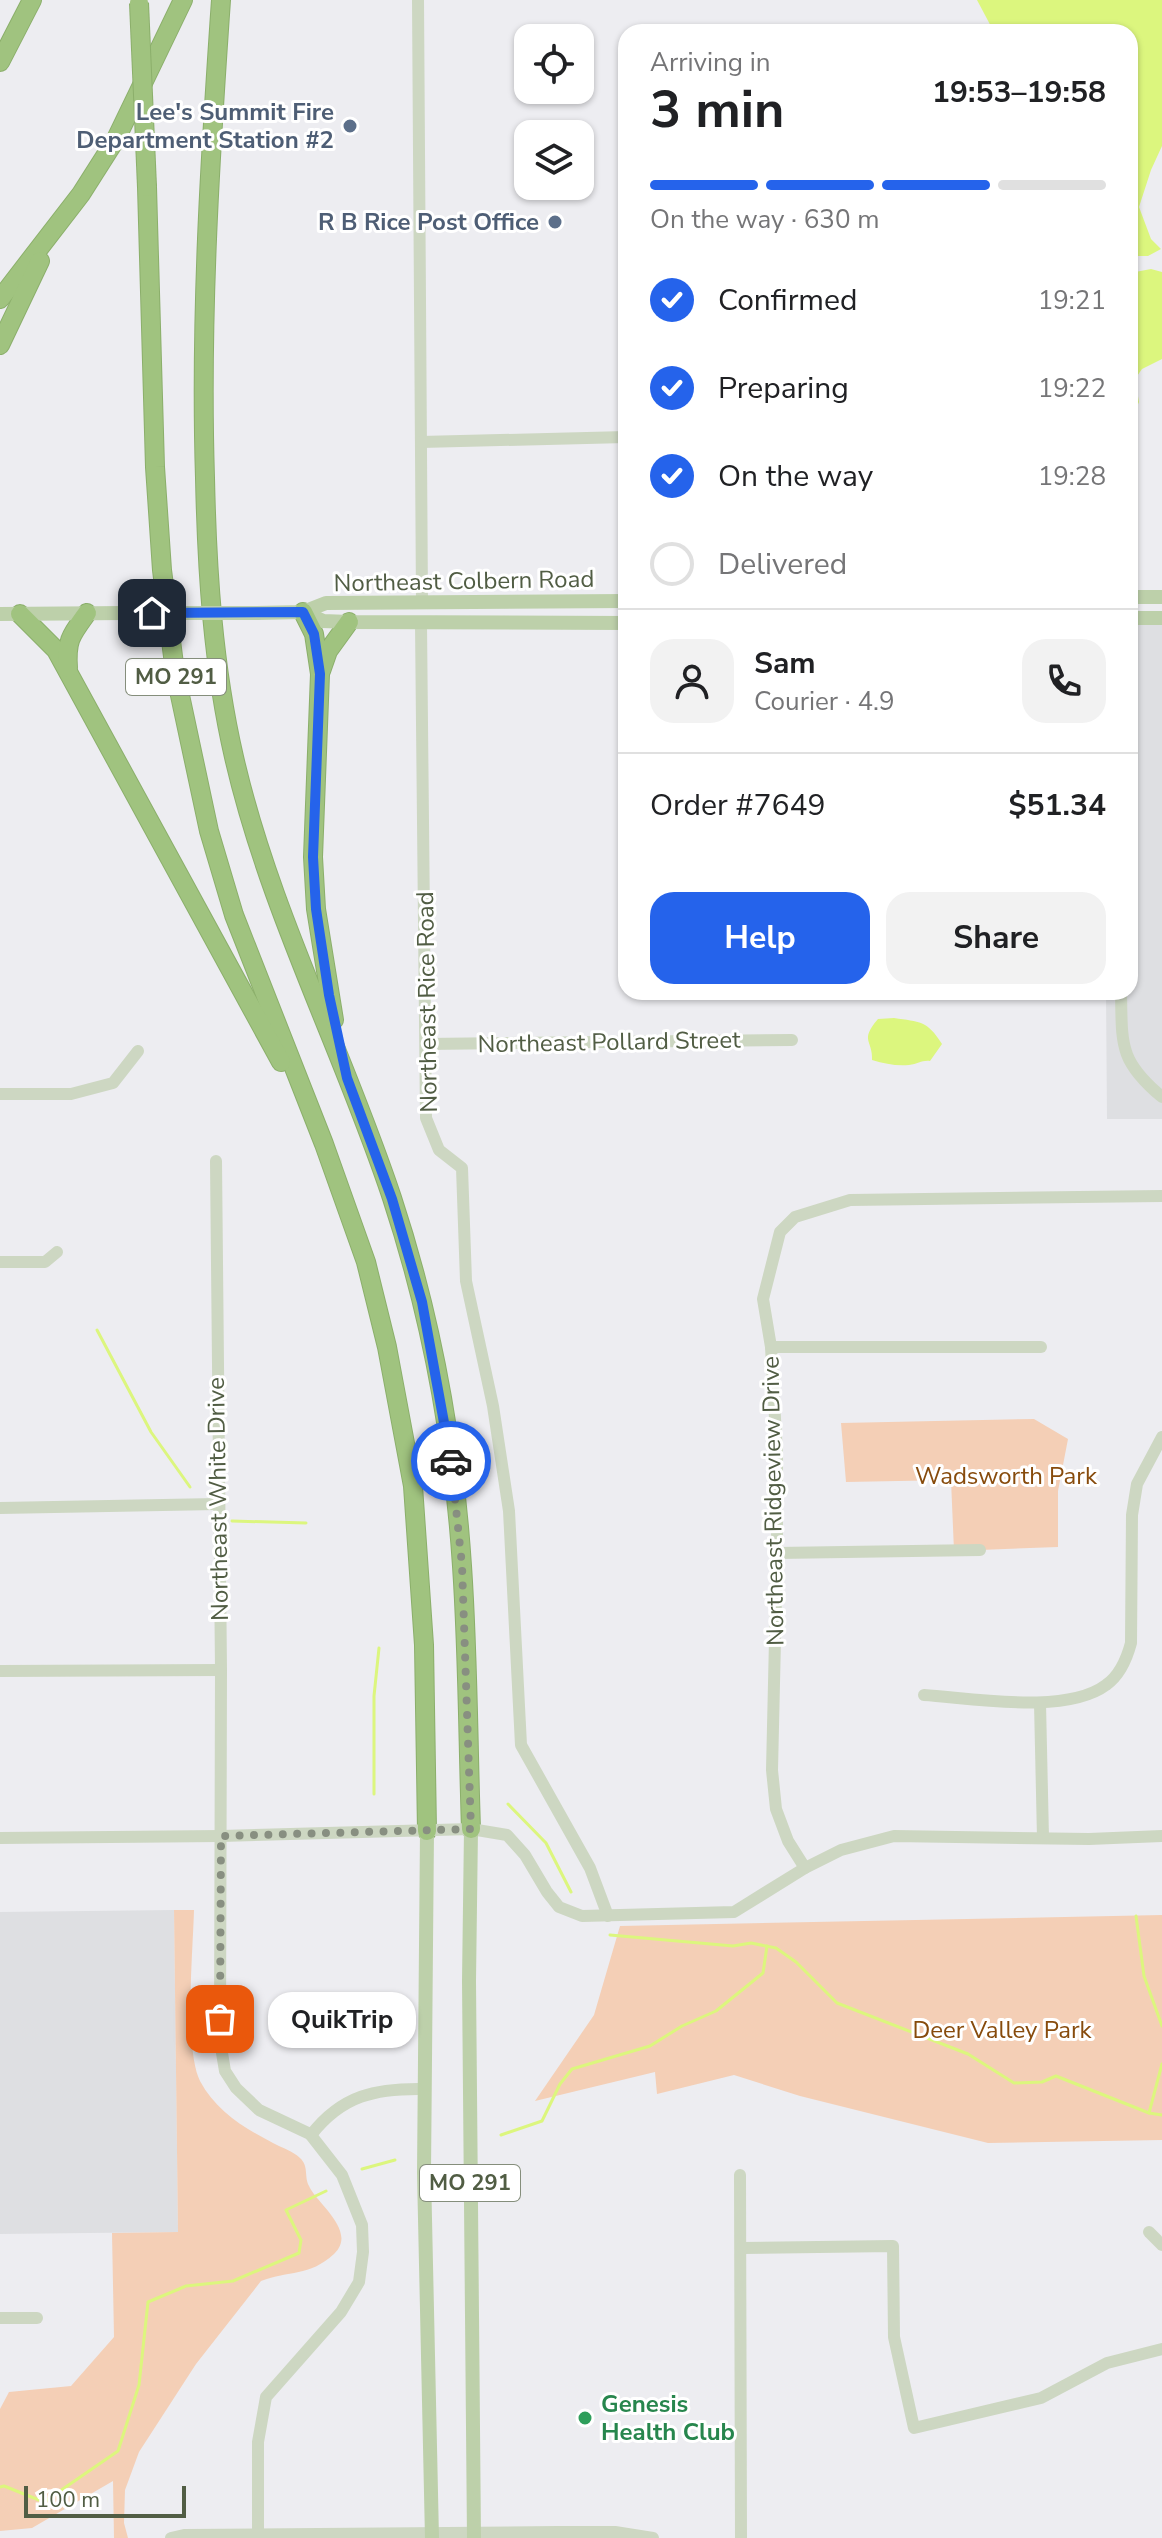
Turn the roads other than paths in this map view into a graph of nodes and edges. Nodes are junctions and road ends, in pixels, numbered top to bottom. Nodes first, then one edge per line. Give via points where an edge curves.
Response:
1 (32, 0) edge
2 (183, 0) edge
3 (221, 0) edge
4 (418, 0) edge
5 (139, 1) edge
6 (0, 62) edge
7 (81, 194) junction
8 (0, 299) edge
9 (0, 345) edge
10 (618, 437) edge
11 (421, 442) junction
12 (1138, 597) edge
13 (1162, 597) edge
14 (618, 601) edge
15 (422, 602) junction
16 (449, 602) junction
17 (303, 612) junction
18 (87, 613) junction
19 (0, 614) edge
20 (20, 614) junction
21 (1138, 618) edge
22 (1162, 618) edge
23 (349, 622) junction
24 (618, 623) edge
25 (421, 624) junction
26 (68, 672) junction
27 (320, 674) junction
28 (1121, 1000) edge
29 (792, 1040) dead end
30 (426, 1044) junction
31 (138, 1051) dead end
32 (347, 1078) junction
33 (0, 1094) edge
34 (1162, 1097) edge
35 (324, 1144) junction
36 (216, 1161) dead end
37 (1162, 1196) edge
38 (57, 1252) dead end
39 (0, 1262) edge
40 (771, 1347) junction
41 (1041, 1347) dead end
42 (1162, 1437) edge
43 (217, 1504) junction
44 (0, 1508) edge
45 (980, 1550) dead end
46 (777, 1553) junction
47 (221, 1670) junction
48 (0, 1671) edge
49 (924, 1695) dead end
50 (1040, 1703) junction
51 (471, 1829) junction
52 (427, 1831) junction
53 (221, 1836) junction
54 (1162, 1836) edge
55 (0, 1838) edge
56 (1043, 1838) junction
57 (805, 1868) junction
58 (608, 1916) junction
59 (425, 2089) junction
60 (311, 2135) junction
61 (740, 2175) dead end
62 (1149, 2232) dead end
63 (1162, 2245) edge
64 (742, 2248) junction
65 (0, 2318) edge
66 (37, 2318) dead end
67 (1162, 2349) edge
68 (432, 2535) edge
69 (474, 2535) edge
70 (556, 2535) edge
71 (258, 2536) edge
72 (171, 2538) edge
73 (653, 2538) edge
74 (741, 2538) edge

1 - 6 highway
2 - 7 highway via 116,139
3 - 32 highway, MO 291 via 202,376 209,588 218,670 256,842
4 - 11 street
5 - 35 highway, MO 291, bridge via 155,467 175,672 209,831 234,915
7 - 8 highway
7 - 9 highway via 35,270
10 - 11 street
11 - 15 street
12 - 13 main road
14 - 16 main road, Northeast Colbern Road
15 - 16 main road, Northeast Colbern Road
15 - 17 main road, Northeast Colbern Road via 326,603
16 - 25 main road
17 - 18 main road, Northeast Colbern Road, bridge
17 - 23 main road, Northeast Colbern Road via 323,621
17 - 27 highway via 314,634
18 - 20 main road, Northeast Colbern Road
18 - 26 highway via 69,637
19 - 20 main road, Northeast Colbern Road
20 - 26 highway via 56,650
21 - 22 main road
23 - 25 main road, Northeast Colbern Road
23 - 27 highway via 328,651
24 - 25 main road, Northeast Colbern Road
25 - 30 street, Northeast Rice Road
26 - 35 highway
27 - 32 highway via 313,801 316,909
28 - 34 street via 1127,1059
29 - 30 street, Northeast Pollard Street
30 - 58 street, Northeast Rice Road via 426,1118 439,1150 462,1168 466,1281 509,1511 521,1745 590,1868
31 - 33 street via 113,1083 71,1094
32 - 51 highway, MO 291 via 392,1199 439,1386 462,1565
35 - 52 highway, MO 291 via 366,1262 413,1486 424,1645
36 - 43 street, Northeast White Drive
37 - 40 street, Northeast Ridgeview Drive via 850,1200 795,1217 780,1232 763,1299
38 - 39 street via 45,1262
40 - 41 street
40 - 46 street, Northeast Ridgeview Drive
42 - 50 street via 1137,1484 1132,1515 1128,1656 1101,1688
43 - 44 street
43 - 47 street, Northeast White Drive
45 - 46 street
46 - 57 street, Northeast Ridgeview Drive via 772,1770 776,1809
47 - 48 street
47 - 53 street, Northeast White Drive
49 - 50 street
50 - 56 street
51 - 52 street
51 - 58 street via 507,1835 559,1907 582,1916
51 - 69 main road, MO 291
52 - 53 street
52 - 59 main road, MO 291
53 - 55 street
53 - 60 street, Northeast White Drive via 220,2041 225,2071 259,2110
54 - 56 street
56 - 57 street via 894,1836 841,1850
57 - 58 street via 734,1912
59 - 60 street via 362,2095 324,2117
59 - 68 main road, MO 291
60 - 71 street via 342,2175 362,2225 363,2252 359,2282 341,2312 266,2397 258,2442
61 - 64 street
62 - 63 street
64 - 67 street via 893,2246 894,2337 914,2428 1041,2398 1107,2363
64 - 74 street
65 - 66 street
68 - 69 street
68 - 71 street
69 - 70 street
70 - 73 street via 615,2532
71 - 72 street

